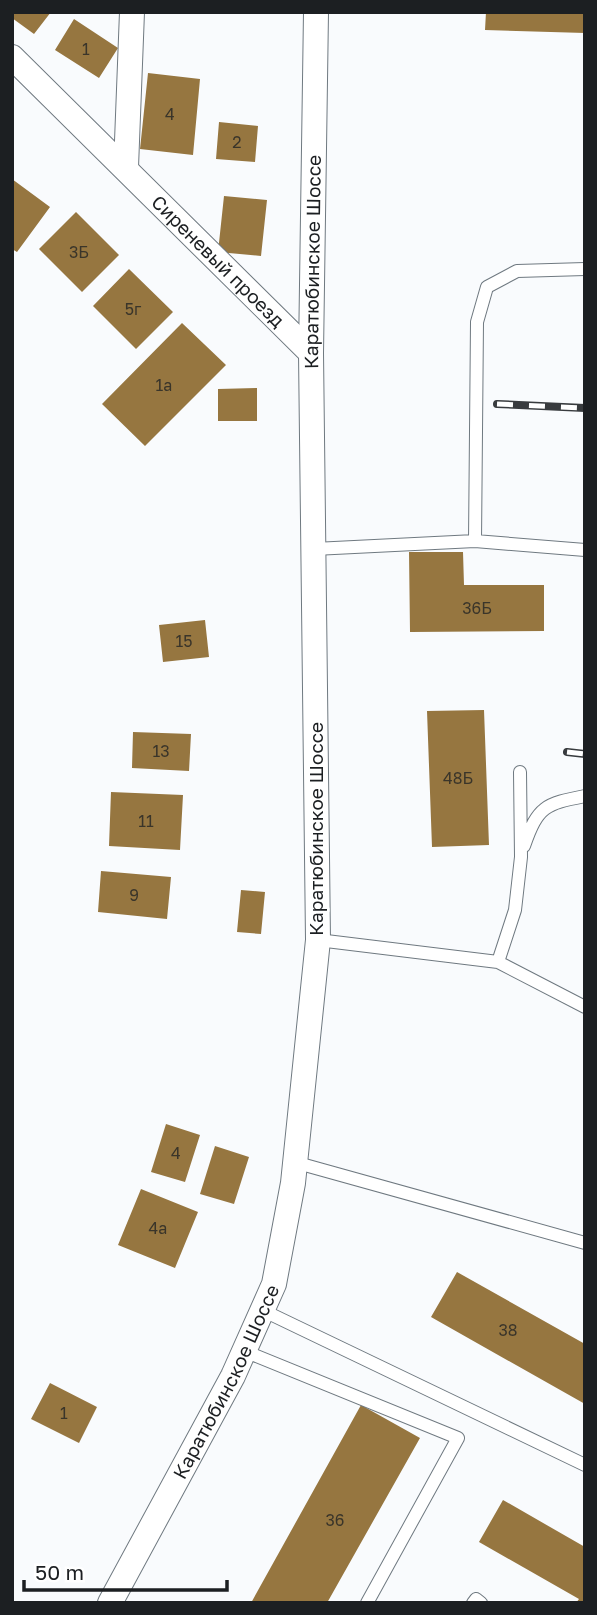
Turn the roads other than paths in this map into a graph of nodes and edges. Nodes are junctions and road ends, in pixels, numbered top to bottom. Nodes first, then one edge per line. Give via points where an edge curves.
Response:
1 (132, 12) edge
2 (316, 12) edge
3 (12, 57) edge
4 (125, 167) junction
5 (585, 270) edge
6 (312, 353) junction
7 (475, 541) junction
8 (314, 549) junction
9 (585, 550) edge
10 (520, 772) dead end
11 (585, 796) edge
12 (521, 857) junction
13 (318, 940) junction
14 (498, 962) junction
15 (585, 1007) edge
16 (294, 1162) junction
17 (585, 1243) edge
18 (262, 1310) junction
19 (244, 1350) junction
20 (585, 1465) edge
21 (110, 1603) edge
22 (367, 1603) edge
23 (473, 1603) edge
24 (481, 1603) edge

1 - 4 street
2 - 6 street, Каратюбинское Шоссе
3 - 4 street, Сиреневый проезд
4 - 6 street, Сиреневый проезд
5 - 7 lane via 517,271 488,287 477,322
6 - 8 street, Каратюбинское Шоссе
7 - 8 lane
7 - 9 lane
8 - 13 street, Каратюбинское Шоссе
10 - 12 lane
11 - 12 lane via 551,803 532,824
12 - 14 lane via 515,910
13 - 14 lane
13 - 16 street, Каратюбинское Шоссе
14 - 15 lane
16 - 17 lane
16 - 18 street, Каратюбинское Шоссе via 274,1284
18 - 19 street, Каратюбинское Шоссе
18 - 20 lane
19 - 21 street, Каратюбинское Шоссе
19 - 22 lane via 458,1438
23 - 24 lane via 475,1599

